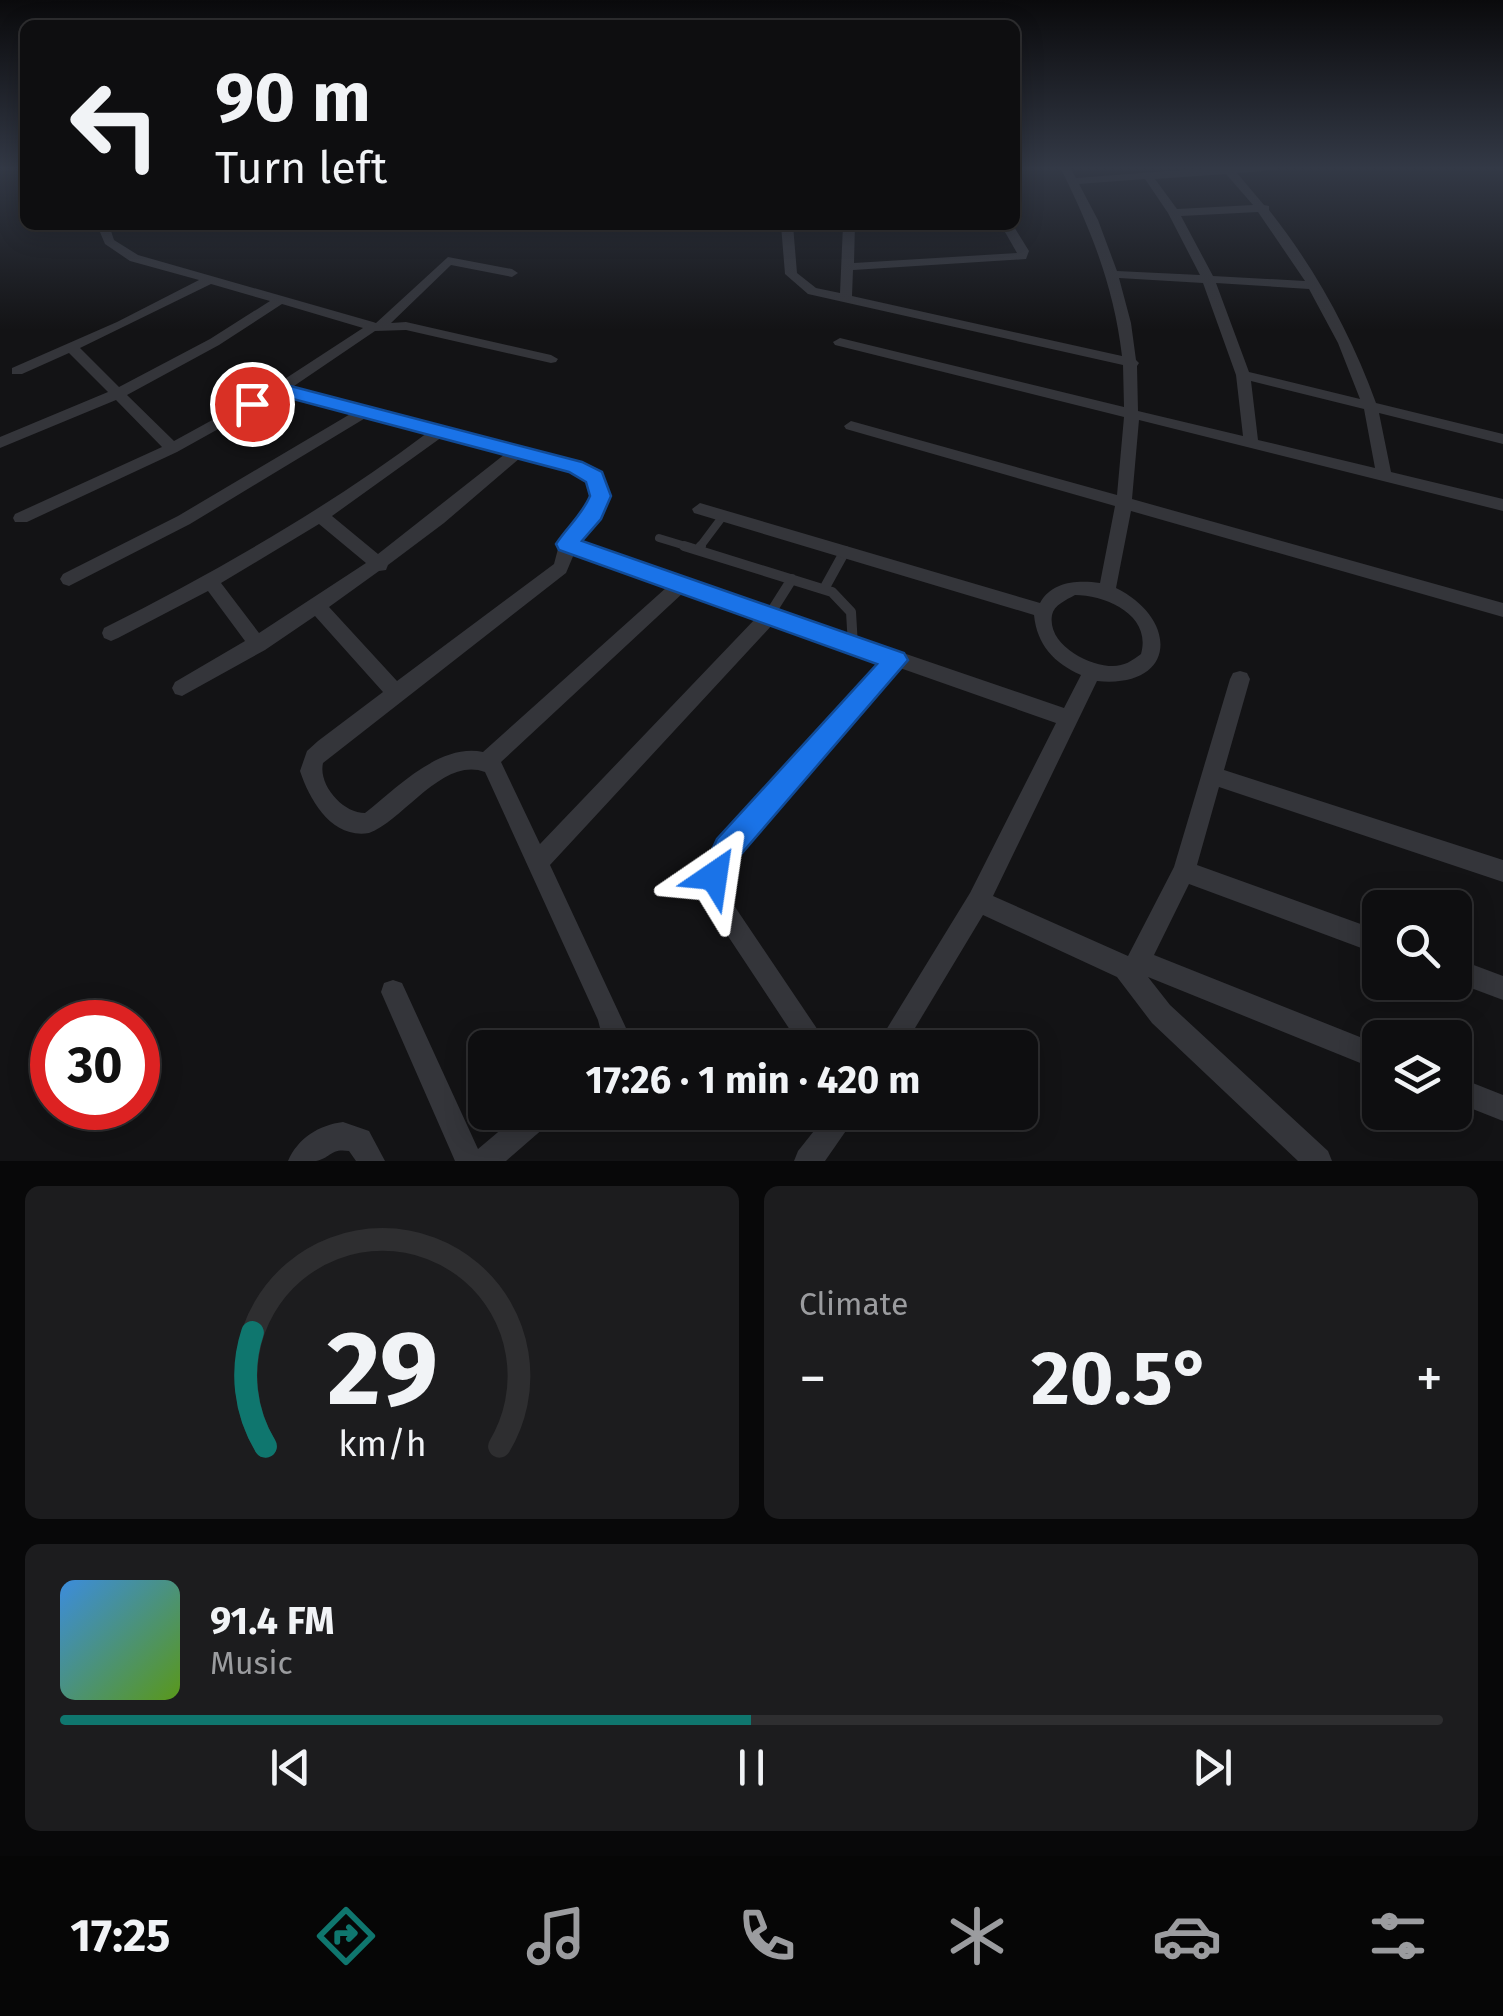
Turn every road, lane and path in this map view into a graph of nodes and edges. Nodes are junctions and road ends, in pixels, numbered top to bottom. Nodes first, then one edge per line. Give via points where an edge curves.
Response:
1 (1089, 221) edge
2 (1178, 221) edge
3 (1273, 221) edge
4 (105, 230) edge
5 (788, 230) edge
6 (849, 230) edge
7 (1010, 230) edge
8 (847, 266) junction
9 (512, 273) dead end
10 (1111, 274) junction
11 (1208, 279) junction
12 (209, 280) junction
13 (1312, 285) junction
14 (282, 300) junction
15 (846, 300) junction
16 (376, 327) junction
17 (840, 342) dead end
18 (72, 348) junction
19 (551, 359) dead end
20 (1132, 363) junction
21 (17, 371) dead end
22 (1243, 376) junction
23 (279, 389) junction
24 (119, 394) junction
25 (1370, 406) junction
26 (365, 412) junction
27 (1133, 415) junction
28 (851, 426) dead end
29 (438, 432) junction
30 (1503, 439) edge
31 (0, 442) edge
32 (1251, 444) junction
33 (172, 448) junction
34 (518, 452) junction
35 (1384, 475) junction
36 (1127, 504) junction
37 (1503, 505) edge
38 (700, 509) dead end
39 (724, 516) junction
40 (322, 517) junction
41 (22, 518) dead end
42 (659, 538) dead end
43 (567, 544) junction
44 (698, 550) junction
45 (845, 551) junction
46 (380, 565) junction
47 (69, 579) dead end
48 (792, 579) junction
49 (211, 582) junction
50 (679, 586) junction
51 (824, 588) junction
52 (1107, 592) junction
53 (318, 607) junction
54 (1503, 610) edge
55 (1044, 611) junction
56 (768, 617) junction
57 (111, 633) dead end
58 (258, 645) junction
59 (853, 646) junction
60 (896, 660) junction
61 (1092, 672) junction
62 (1240, 679) dead end
63 (182, 688) dead end
64 (396, 693) junction
65 (1070, 720) junction
66 (487, 760) junction
67 (1214, 776) junction
68 (538, 862) junction
69 (1503, 870) edge
70 (1184, 871) junction
71 (978, 901) junction
72 (1362, 936) edge
73 (1136, 967) junction
74 (1472, 976) edge
75 (1503, 988) edge
76 (392, 992) dead end
77 (613, 1030) edge
78 (805, 1030) edge
79 (899, 1030) edge
80 (1362, 1051) edge
81 (1472, 1096) edge
82 (1503, 1108) edge
83 (522, 1130) edge
84 (832, 1130) edge
85 (302, 1161) edge
86 (371, 1161) edge
87 (469, 1161) edge
88 (485, 1161) edge
89 (808, 1161) edge
90 (1318, 1161) edge

1 - 10 street
2 - 11 street
3 - 13 street
4 - 12 street via 119,252
5 - 15 street via 794,279
6 - 8 street
7 - 8 street via 1020,257
8 - 15 street
9 - 16 street via 448,261
10 - 11 street
10 - 20 street
11 - 13 street
11 - 22 street
12 - 14 street
12 - 18 street
13 - 25 street
14 - 16 street
14 - 24 street via 183,363
15 - 20 street
16 - 19 street via 410,327
16 - 23 street
17 - 27 street
18 - 21 street
18 - 24 street
20 - 27 street
22 - 25 street
22 - 32 street
23 - 26 street
23 - 33 street
24 - 31 street
24 - 33 street
25 - 30 street
25 - 35 street
26 - 29 street
26 - 47 street via 184,520
27 - 32 street
27 - 36 street
28 - 36 street
29 - 34 street
29 - 40 street
32 - 35 street
33 - 41 street
34 - 43 street via 586,471 600,486 593,514
34 - 46 street
35 - 37 street
36 - 52 street
36 - 54 street
38 - 39 street
39 - 44 lane
39 - 45 street
40 - 46 street
40 - 49 street
42 - 44 lane
43 - 50 street
43 - 64 street via 554,574
44 - 48 lane
45 - 51 lane
45 - 55 street
46 - 53 street
48 - 51 lane
48 - 56 lane
49 - 57 street
49 - 58 street
50 - 56 street
50 - 66 street
51 - 59 lane via 851,612
52 - 55 street via 1072,588
52 - 61 street via 1148,623 1152,653 1129,672
53 - 58 street
53 - 64 street
55 - 61 street via 1048,639 1058,652
56 - 59 street
56 - 68 street
58 - 63 street
59 - 60 street
60 - 65 street
60 - 78 street via 727,849 714,876 720,906
61 - 65 street
62 - 67 street
64 - 66 street via 324,747 312,765 314,782 344,822 369,823 457,760
65 - 71 street
66 - 68 street
67 - 69 street
67 - 70 street
68 - 77 street
70 - 72 street
70 - 73 street
71 - 73 street
71 - 79 street
73 - 80 street
73 - 90 street via 1161,1014
74 - 75 street
76 - 87 street
81 - 82 street
83 - 88 street
84 - 89 street
85 - 86 street via 319,1143 341,1134 359,1140

